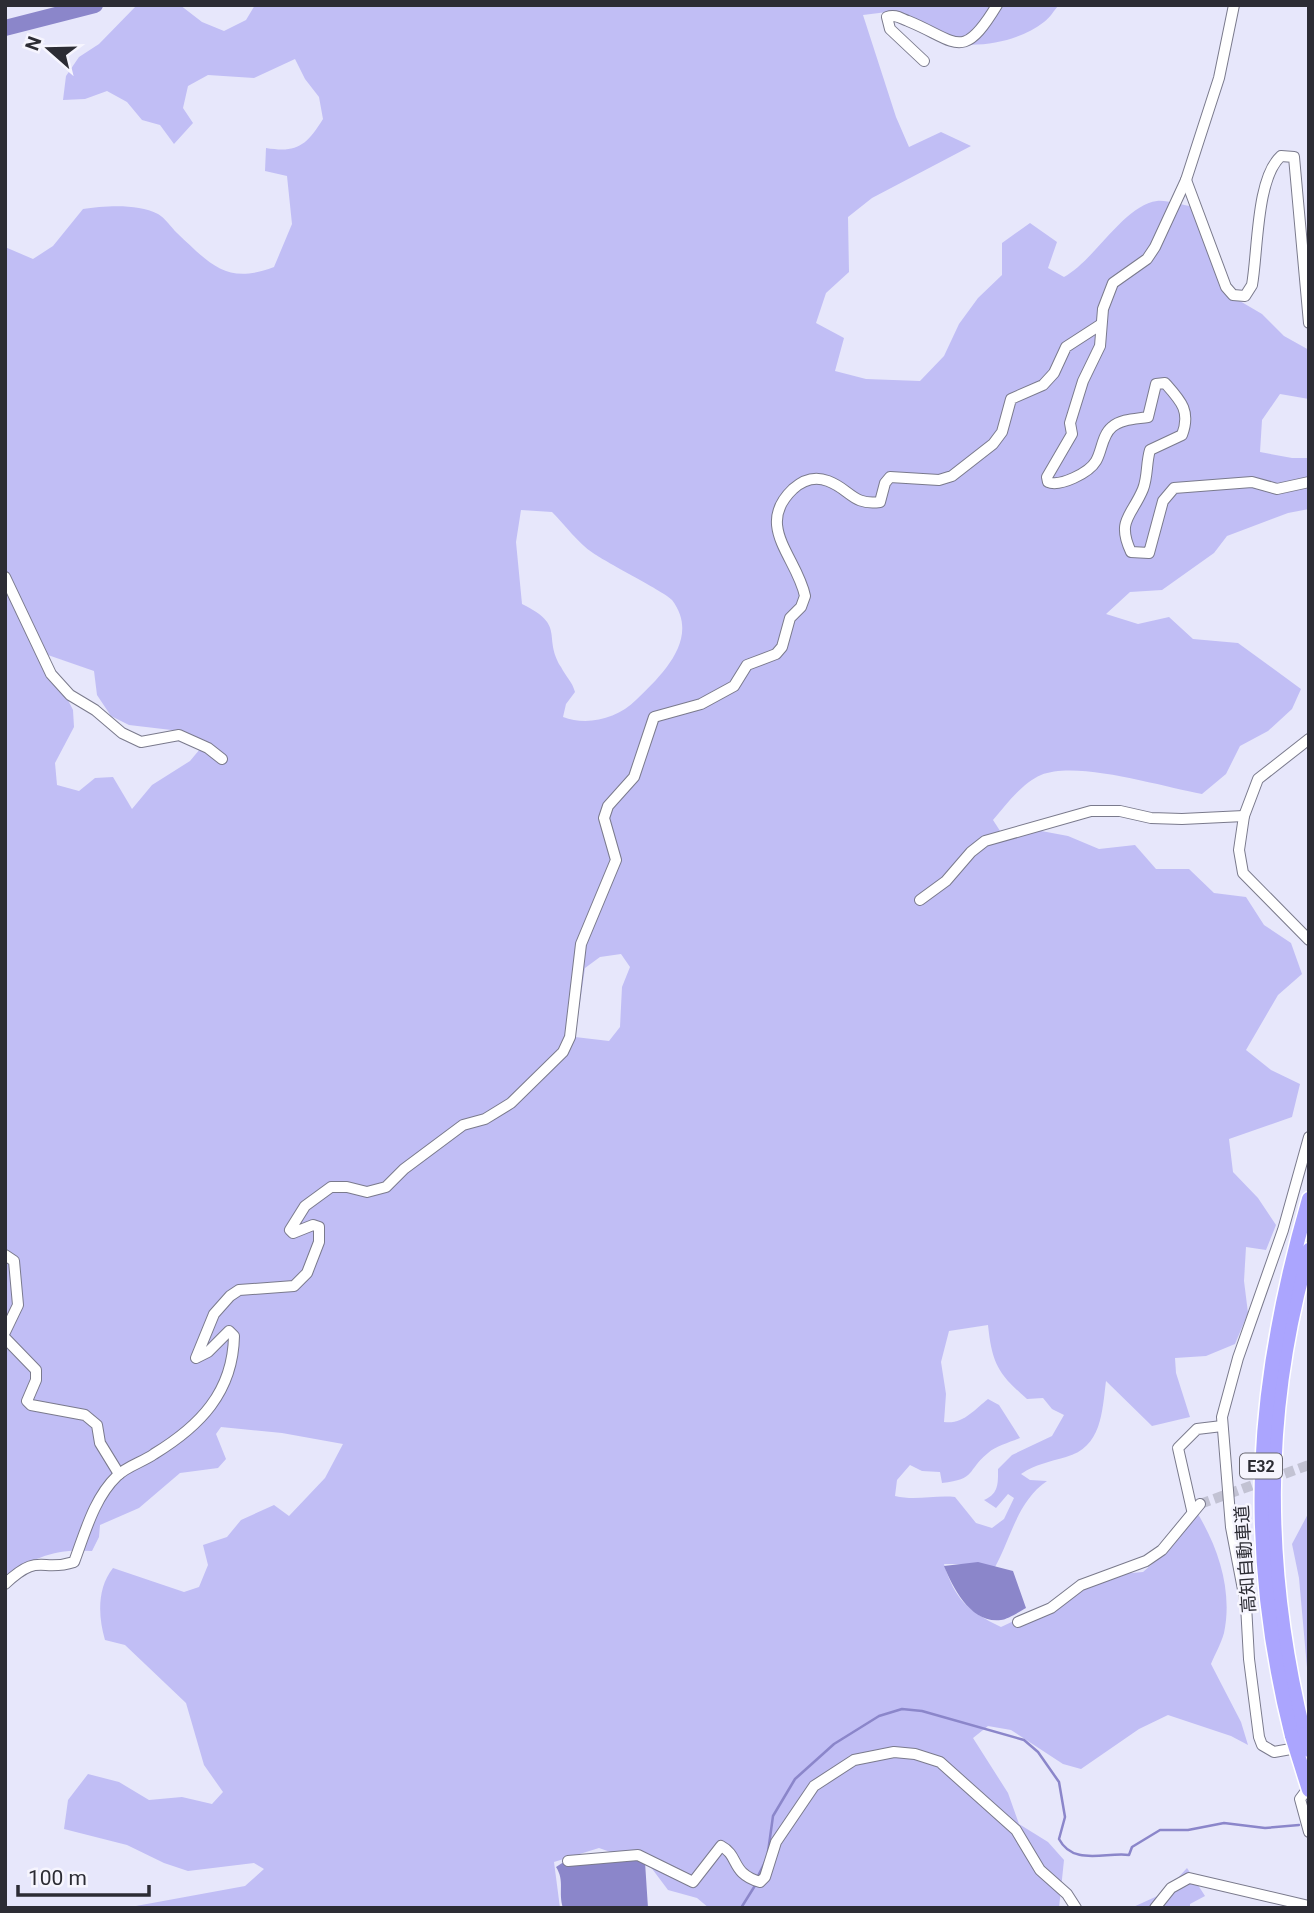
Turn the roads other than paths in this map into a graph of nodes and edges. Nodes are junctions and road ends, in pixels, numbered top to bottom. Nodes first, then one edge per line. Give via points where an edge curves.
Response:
1 (997, 5) edge
2 (1234, 5) edge
3 (925, 61) dead end
4 (1186, 180) junction
5 (1309, 323) edge
6 (1100, 325) junction
7 (1309, 482) edge
8 (5, 577) edge
9 (1309, 739) edge
10 (222, 759) dead end
11 (1244, 816) junction
12 (920, 900) dead end
13 (1309, 940) edge
14 (1309, 1137) edge
15 (1309, 1199) edge
16 (1309, 1250) edge
17 (5, 1255) edge
18 (5, 1332) edge
19 (5, 1338) edge
20 (1222, 1426) junction
21 (119, 1474) junction
22 (5, 1584) edge
23 (1018, 1622) dead end
24 (1301, 1738) edge
25 (1309, 1751) edge
26 (1309, 1789) edge
27 (1309, 1832) edge
28 (568, 1861) dead end
29 (1309, 1906) edge
30 (1076, 1908) edge
31 (1155, 1908) edge

1 - 3 street via 978,34 965,42 943,40 918,25 887,17 890,29
2 - 4 street via 1219,78
4 - 5 street via 1226,287 1233,295 1245,296 1252,285 1264,187 1273,163 1282,156 1294,158
4 - 6 street via 1147,259 1113,283
6 - 7 street via 1100,346 1083,381 1070,423 1072,434 1047,477 1053,484 1063,482 1094,464 1107,432 1125,420 1148,416 1156,384 1165,383 1181,401 1187,425 1182,435 1150,450 1142,492 1127,515 1124,530 1131,552 1149,553 1163,501 1174,488 1252,482 1277,489
6 - 21 street via 1066,346 1055,373 1043,385 1011,399 1003,432 952,476 939,480 890,477 880,502 863,503 834,483 809,479 781,503 776,528 802,584 805,596 801,607 790,618 782,647 747,666 734,686 701,704 654,717 634,777 608,806 604,818 616,860 581,944 570,1037 563,1052 511,1103 485,1119 463,1125 386,1186 367,1192 331,1187 315,1196 290,1230 319,1227 319,1242 307,1273 294,1286 239,1290 230,1296 214,1314 195,1355 202,1357 229,1331 234,1336 224,1389 188,1431
8 - 10 street via 51,674 70,695 141,742 179,735
9 - 11 street via 1258,779
11 - 12 street via 1151,818 1091,811 985,841
11 - 13 street via 1239,850 1243,873
14 - 20 street via 1283,1230 1225,1399
15 - 24 highway, 高知自動車道 / E32 via 1268,1374 1260,1491 1264,1594 1274,1657
16 - 24 highway, 高知自動車道 / E32 via 1282,1374 1273,1489 1277,1592
17 - 18 street via 14,1261 18,1305
19 - 21 street via 36,1370 27,1401 85,1415 97,1425 100,1443
20 - 23 street via 1196,1429 1178,1448 1196,1507 1162,1550 1146,1561 1080,1585 1051,1608
20 - 24 street via 1259,1737 1262,1745 1275,1752
21 - 22 street via 93,1511 74,1562 31,1564
24 - 25 highway, 高知自動車道 / E32, bridge
24 - 26 highway, 高知自動車道 / E32, bridge
26 - 27 street via 1301,1795 1300,1804
28 - 30 street via 638,1855 692,1882 721,1846 742,1875 764,1880 776,1842 814,1786 854,1760 894,1752 940,1762 1016,1830 1040,1870
29 - 31 street via 1189,1878 1171,1888

